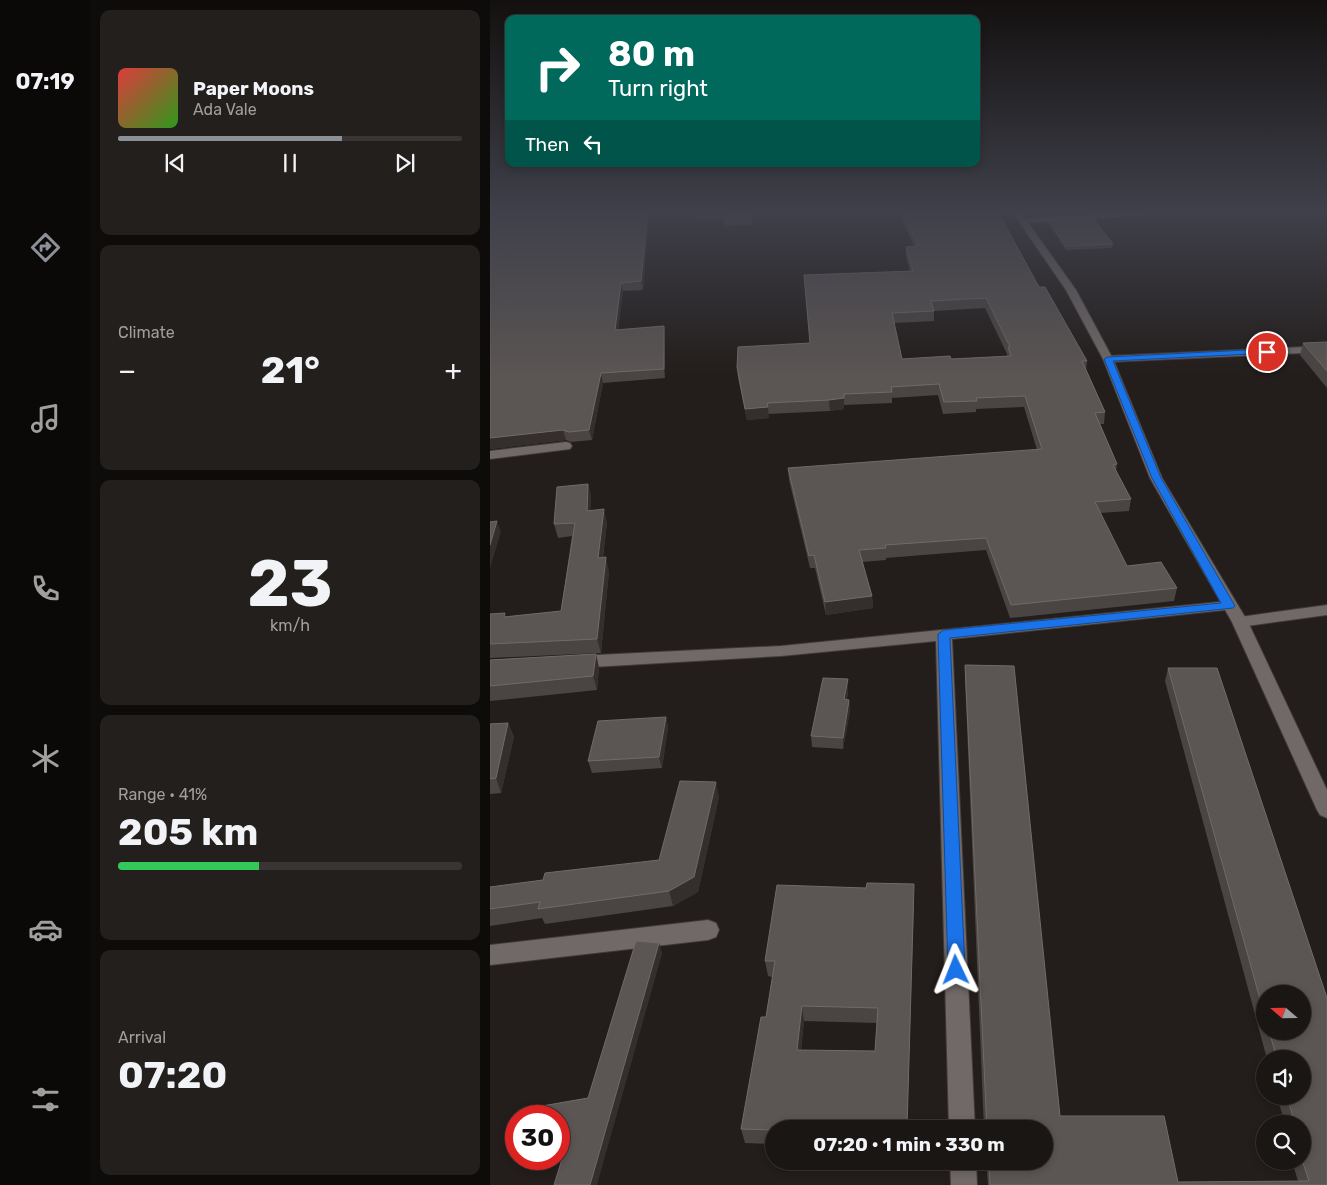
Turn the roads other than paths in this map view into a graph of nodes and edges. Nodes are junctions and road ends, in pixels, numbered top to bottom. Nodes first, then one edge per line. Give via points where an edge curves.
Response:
1 (1054, 265) edge
2 (1327, 349) edge
3 (1108, 359) junction
4 (566, 446) edge
5 (490, 454) edge
6 (1229, 606) junction
7 (1327, 610) edge
8 (1240, 622) junction
9 (944, 634) junction
10 (562, 662) edge
11 (1327, 810) edge
12 (708, 930) dead end
13 (490, 955) edge
14 (962, 1120) edge
15 (963, 1170) edge
16 (964, 1185) edge

1 - 3 street
2 - 3 street
3 - 6 street via 1156,478
4 - 5 street
6 - 8 street
6 - 9 street
7 - 8 street
8 - 11 street
9 - 10 street via 781,651
9 - 14 street
12 - 13 street
15 - 16 street

